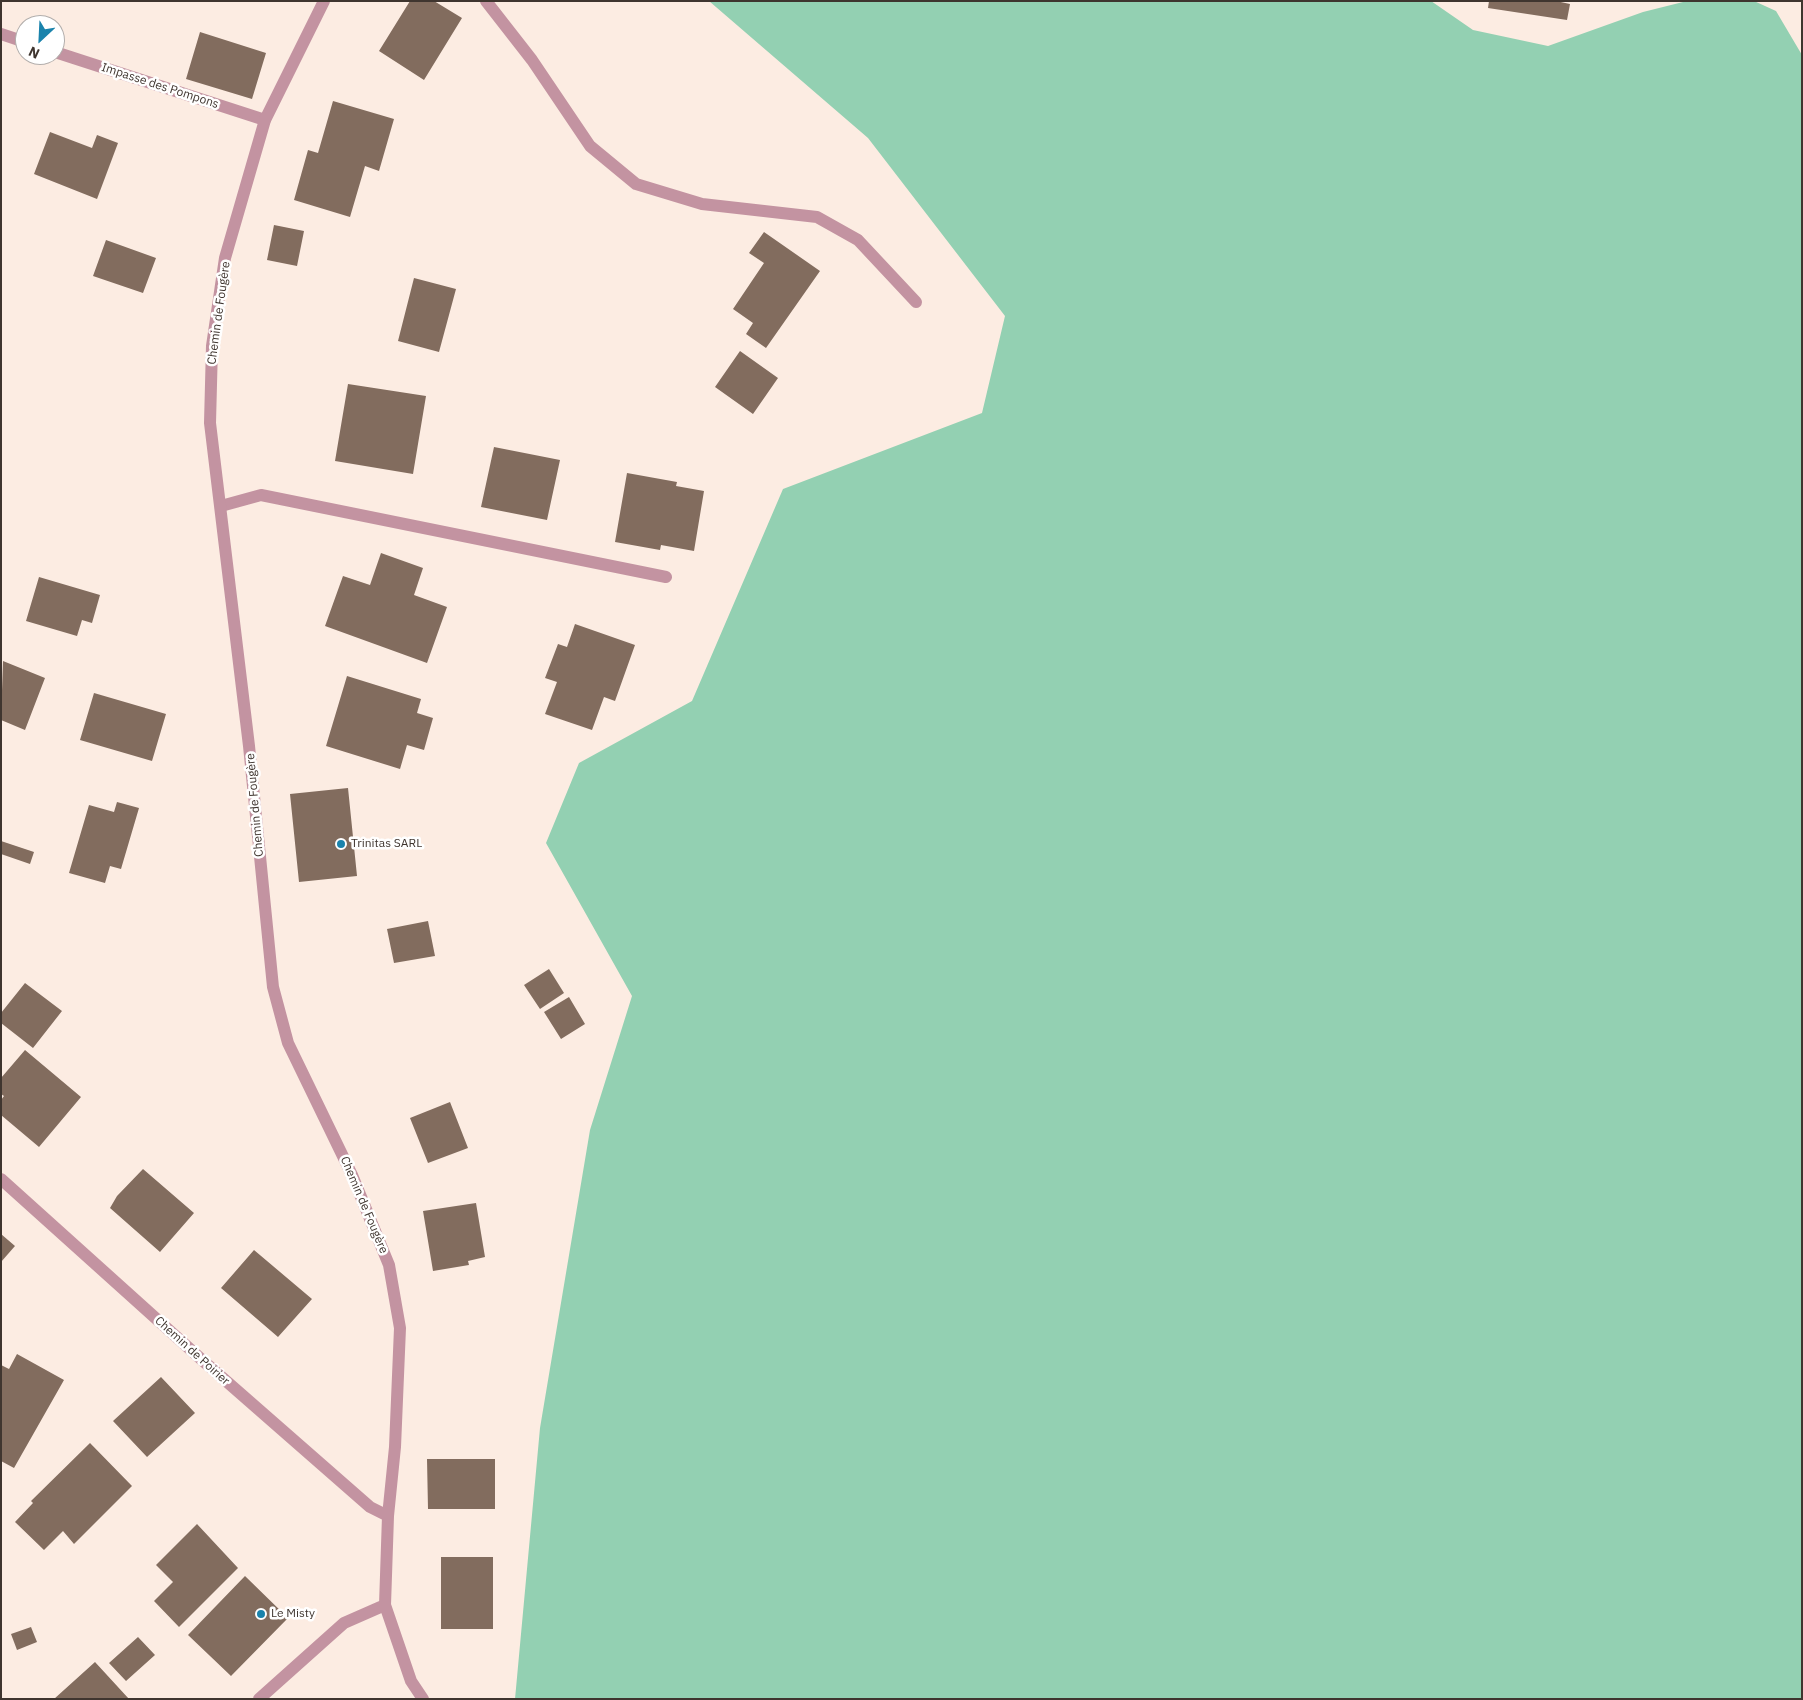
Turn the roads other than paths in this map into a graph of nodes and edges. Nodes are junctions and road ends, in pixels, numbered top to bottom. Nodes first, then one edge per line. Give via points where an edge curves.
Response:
1 (324, 1) edge
2 (486, 1) edge
3 (1, 34) edge
4 (15, 39) edge
5 (65, 55) edge
6 (265, 120) junction
7 (916, 302) dead end
8 (221, 506) junction
9 (666, 577) dead end
10 (1, 1179) edge
11 (388, 1516) junction
12 (385, 1606) junction
13 (259, 1699) edge
14 (423, 1699) edge

1 - 6 street, Chemin de Fougère
2 - 7 street via 532,60 590,146 636,184 702,204 817,217 858,240
3 - 4 street
5 - 6 street, Impasse des Pompons
6 - 8 street, Chemin de Fougère via 226,258 212,346 210,423
8 - 9 street via 261,495
8 - 11 street, Chemin de Fougère via 232,618 250,746 273,987 288,1043 352,1174 389,1265 400,1328 395,1447
10 - 11 street, Chemin de Poirier via 362,1501
11 - 12 street, Chemin de Fougère
12 - 13 street via 344,1623
12 - 14 street via 411,1680

